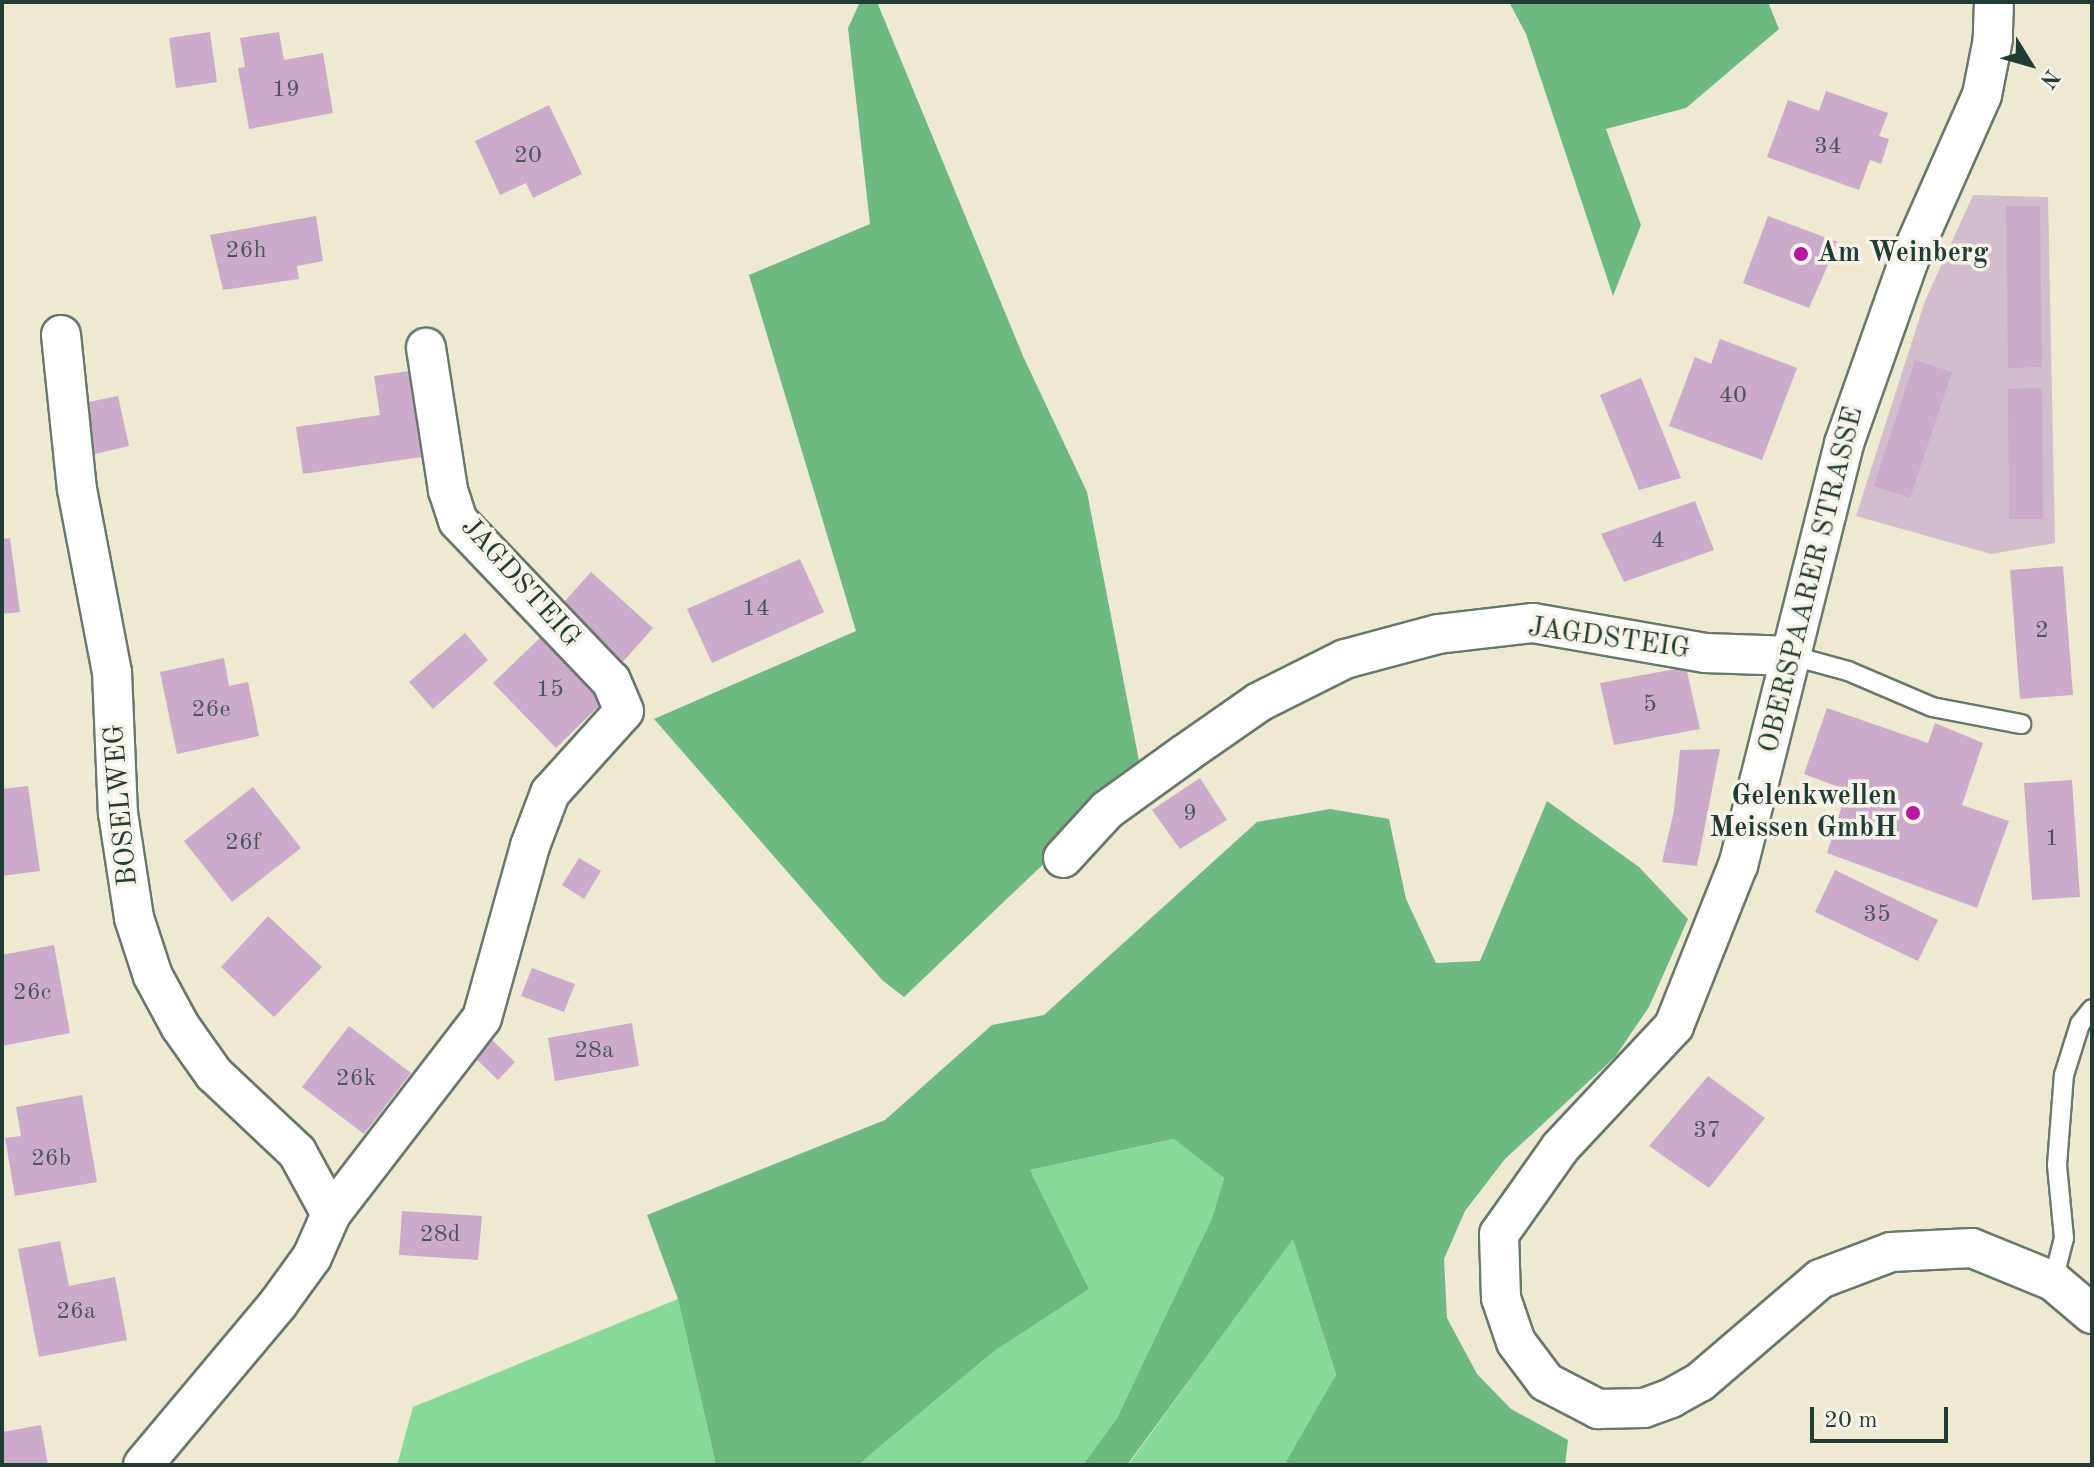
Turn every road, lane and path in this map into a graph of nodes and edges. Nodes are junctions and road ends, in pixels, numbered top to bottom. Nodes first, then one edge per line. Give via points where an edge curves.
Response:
1 (1994, 2) edge
2 (61, 335) dead end
3 (426, 348) dead end
4 (1793, 656) junction
5 (2021, 724) dead end
6 (1063, 858) dead end
7 (2092, 1009) edge
8 (331, 1214) junction
9 (2053, 1281) junction
10 (2092, 1314) edge
11 (143, 1465) edge

1 - 4 street, OBERSPAARER STRASSE via 1982,95 1873,353 1825,513
2 - 8 street, BOSELWEG via 77,489 112,672 118,813 134,918 153,976 180,1026 214,1074 297,1152
3 - 8 street, JAGDSTEIG via 448,490 458,521 611,681 624,711 550,793 482,1018
4 - 5 lane, JAGDSTEIG via 1848,671 1932,707
4 - 6 street, JAGDSTEIG via 1705,653 1533,623 1438,634 1345,659 1259,702 1186,753 1107,810
4 - 9 street, OBERSPAARER STRASSE via 1738,865 1674,1026 1560,1148 1499,1234 1501,1298 1516,1342 1546,1382 1573,1399 1598,1409 1644,1408 1700,1382 1820,1279 1891,1252 1972,1248
7 - 9 lane via 2080,1024 2064,1075 2057,1165 2064,1238
8 - 11 street via 312,1257 278,1304
9 - 10 street, OBERSPAARER STRASSE

